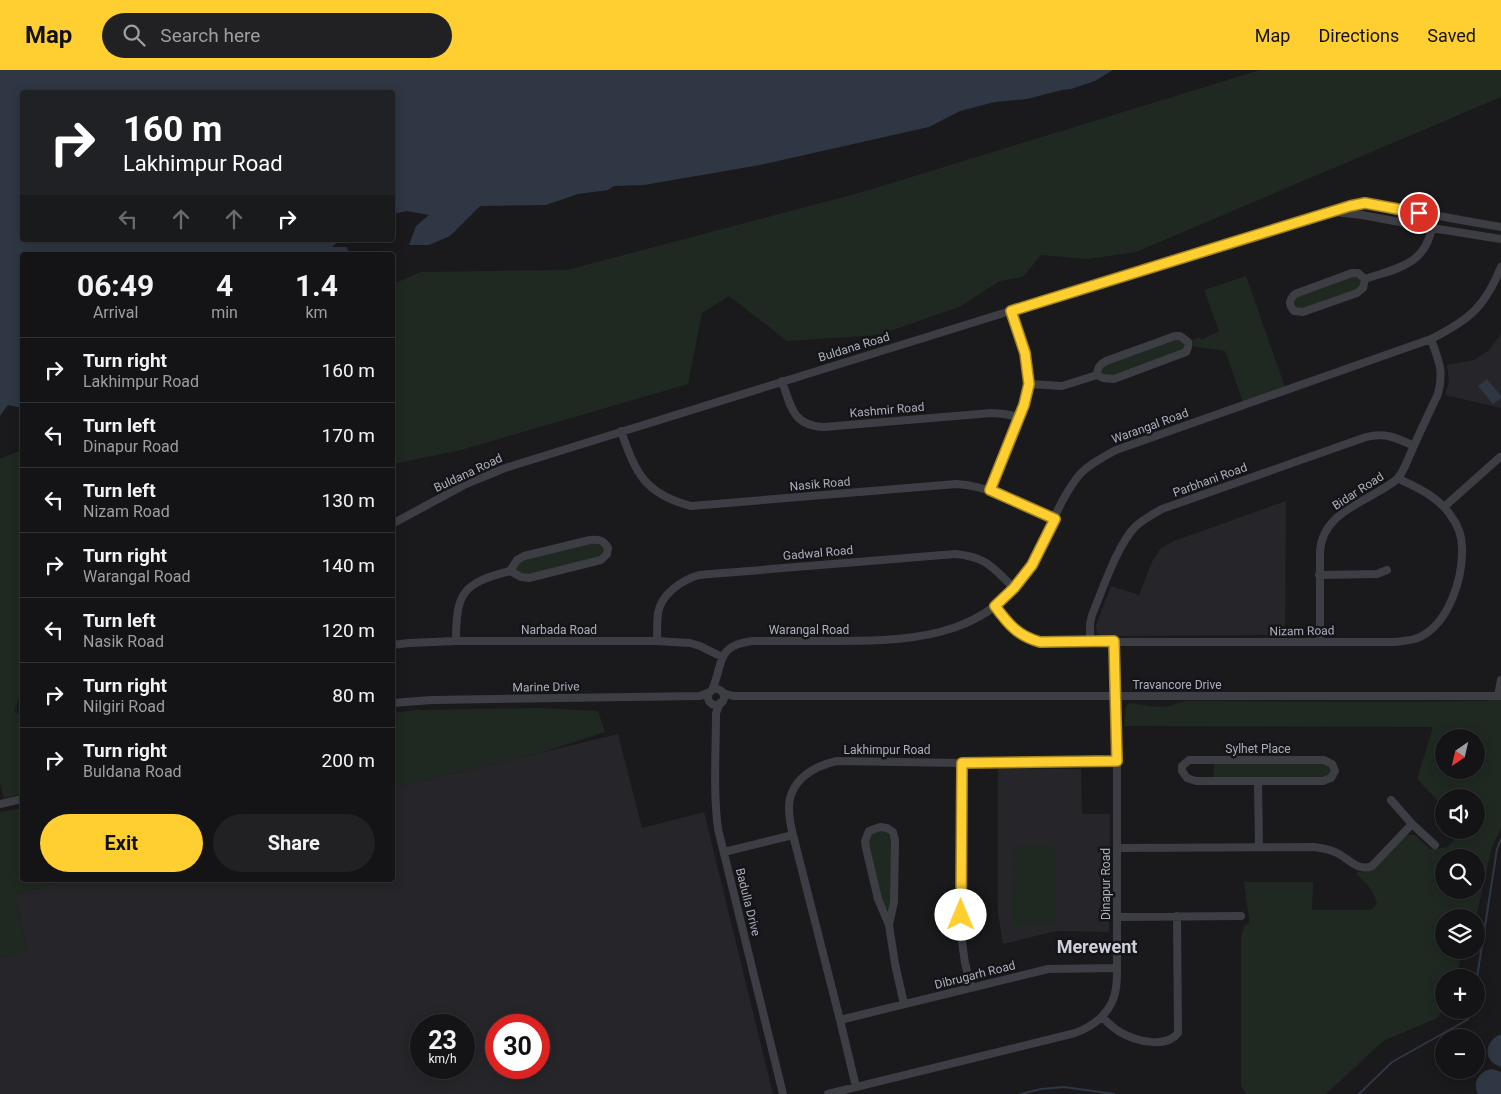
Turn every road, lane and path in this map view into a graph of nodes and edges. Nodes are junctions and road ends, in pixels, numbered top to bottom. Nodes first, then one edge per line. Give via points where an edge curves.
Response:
1 (1330, 212) junction
2 (1501, 227) edge
3 (1432, 228) junction
4 (1501, 239) edge
5 (1501, 267) edge
6 (1365, 279) junction
7 (1011, 311) junction
8 (1431, 339) junction
9 (1097, 374) junction
10 (782, 381) junction
11 (1029, 384) junction
12 (1020, 417) junction
13 (621, 431) junction
14 (1414, 446) junction
15 (1500, 457) edge
16 (1398, 479) junction
17 (990, 490) junction
18 (1444, 507) junction
19 (1055, 519) junction
20 (395, 522) edge
21 (1387, 570) dead end
22 (510, 571) junction
23 (1320, 575) junction
24 (1014, 588) junction
25 (995, 606) junction
26 (456, 641) junction
27 (657, 641) junction
28 (1114, 641) junction
29 (1320, 641) junction
30 (1090, 642) junction
31 (395, 644) edge
32 (722, 657) junction
33 (718, 676) junction
34 (1501, 680) edge
35 (711, 696) junction
36 (1499, 696) edge
37 (722, 697) junction
38 (1116, 697) junction
39 (395, 703) edge
40 (716, 713) junction
41 (1117, 761) junction
42 (962, 763) junction
43 (1258, 781) junction
44 (20, 799) edge
45 (1390, 800) dead end
46 (0, 804) edge
47 (1412, 824) junction
48 (793, 835) junction
49 (1435, 845) dead end
50 (1259, 847) junction
51 (1117, 848) junction
52 (724, 852) junction
53 (1177, 916) junction
54 (1241, 916) dead end
55 (1117, 917) junction
56 (889, 925) junction
57 (1117, 968) junction
58 (971, 987) junction
59 (904, 1004) junction
60 (1102, 1017) junction
61 (840, 1020) junction
62 (856, 1087) junction
63 (783, 1094) edge
64 (828, 1094) edge

1 - 2 street, Buldana Road via 1365,203
1 - 3 street, Buldana Road via 1362,214
1 - 7 street, Buldana Road
3 - 4 street, Buldana Road
3 - 6 street via 1418,257
5 - 8 street, Warangal Road via 1480,307 1458,325
6 - 6 street via 1363,288 1357,293 1303,312 1290,306 1295,294 1352,273 1358,273
7 - 10 street, Buldana Road
7 - 11 street via 1025,353
8 - 14 street, Bidar Road via 1441,371 1441,383
8 - 19 street, Warangal Road via 1116,450 1082,472 1067,493
9 - 9 street via 1114,379 1180,355 1186,352 1188,342 1175,336 1102,363
9 - 11 street via 1062,386
10 - 12 street, Kashmir Road via 794,414 814,426 991,413
10 - 13 street, Buldana Road
11 - 12 street
12 - 17 street
13 - 17 street, Nasik Road via 634,466 644,480 664,497 691,506 946,484
13 - 20 street, Buldana Road via 466,484
14 - 16 street, Bidar Road
14 - 30 street, Parbhani Road via 1382,434 1366,437 1151,515 1134,528 1120,550 1092,615
15 - 18 street
16 - 18 street, Nizam Road
16 - 23 street, Bidar Road via 1340,515 1326,529 1321,543
17 - 19 street, Nasik Road
18 - 29 street, Nizam Road via 1460,531 1461,567 1448,610 1438,623 1419,638 1408,641
19 - 24 street, Warangal Road via 1032,565
21 - 23 street via 1377,574
22 - 22 street via 529,578 601,560 608,548 600,540 590,540 524,556
22 - 26 street via 481,579 470,586 457,608
23 - 29 street, Bidar Road
24 - 25 street, Warangal Road
24 - 27 street, Gadwal Road via 984,560 955,554 699,574 679,584 665,598 658,611
25 - 30 street, Nizam Road via 1011,626 1028,638 1040,642
25 - 32 street, Warangal Road via 962,625 932,635 876,641 752,641 734,645
26 - 27 street, Narbada Road
26 - 31 street, Narbada Road
27 - 32 street, Narbada Road via 690,643
28 - 29 street, Nizam Road
28 - 30 street, Nizam Road
28 - 38 street, Dinapur Road
32 - 33 street
33 - 35 street
33 - 37 street
34 - 36 street
35 - 37 street via 716,689
35 - 37 street via 714,704
35 - 39 street, Marine Drive
35 - 40 street, Badulla Drive
36 - 38 street, Travancore Drive
37 - 38 street, Travancore Drive
37 - 40 street, Badulla Drive
38 - 41 street, Dinapur Road
40 - 52 street, Badulla Drive via 716,811
41 - 42 street, Lakhimpur Road
41 - 51 street, Dinapur Road
42 - 48 street, Lakhimpur Road via 838,761 818,766 808,772 794,789 789,806
42 - 58 street via 960,934
43 - 43 street, Sylhet Place via 1327,780 1335,771 1332,764 1324,760 1189,760 1182,766 1187,778 1196,781
43 - 50 street
44 - 46 street
45 - 47 street
47 - 49 street
47 - 50 street via 1372,866 1366,868 1356,866 1326,848
48 - 52 street
48 - 61 street, Lakhimpur Road
50 - 51 street
51 - 55 street, Dinapur Road
52 - 63 street, Badulla Drive
53 - 54 street
53 - 55 street
53 - 60 street via 1178,1033 1163,1042 1145,1041 1119,1032
55 - 57 street, Dinapur Road
56 - 56 street via 878,899 865,841 868,831 880,827 893,832 895,840 894,902
56 - 59 street
57 - 58 street, Dibrugarh Road via 1048,970
57 - 60 street, Dinapur Road via 1116,988
58 - 59 street, Dibrugarh Road
59 - 61 street, Dibrugarh Road
60 - 62 street, Dinapur Road via 1087,1029 1075,1033
61 - 62 street, Lakhimpur Road
62 - 64 street, Dinapur Road

